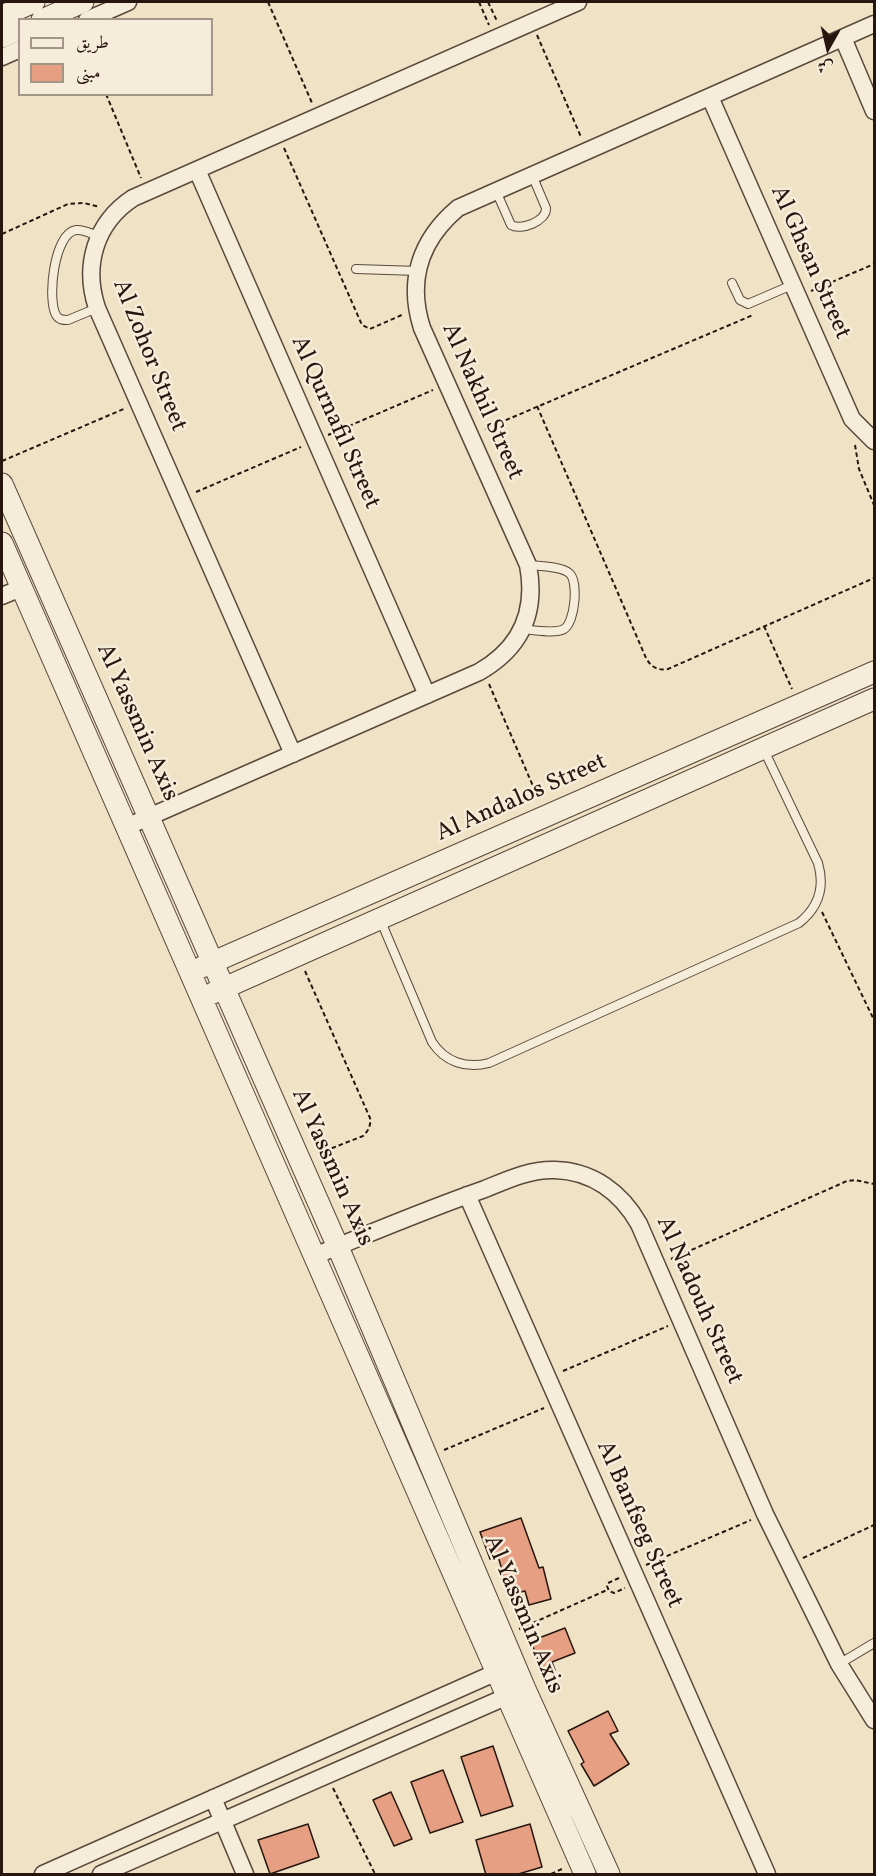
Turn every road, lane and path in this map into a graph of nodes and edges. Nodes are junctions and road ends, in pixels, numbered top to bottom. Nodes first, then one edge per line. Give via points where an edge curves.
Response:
1 (34, 2) edge
2 (83, 2) edge
3 (128, 2) edge
4 (268, 2) edge
5 (479, 2) edge
6 (488, 2) edge
7 (578, 2) edge
8 (2, 16) edge
9 (47, 18) edge
10 (92, 18) edge
11 (531, 22) junction
12 (874, 24) edge
13 (18, 30) edge
14 (2, 37) edge
15 (499, 37) junction
16 (843, 38) junction
17 (18, 50) edge
18 (2, 57) edge
19 (107, 96) edge
20 (710, 97) junction
21 (874, 111) edge
22 (318, 116) junction
23 (278, 134) junction
24 (587, 151) junction
25 (197, 170) junction
26 (532, 175) junction
27 (147, 191) junction
28 (496, 191) junction
29 (111, 216) junction
30 (2, 234) edge
31 (99, 236) junction
32 (874, 264) edge
33 (356, 269) dead end
34 (418, 271) junction
35 (732, 283) dead end
36 (795, 291) junction
37 (97, 308) junction
38 (417, 308) junction
39 (754, 315) dead end
40 (139, 402) junction
41 (537, 406) junction
42 (858, 427) junction
43 (470, 435) junction
44 (874, 441) edge
45 (2, 461) edge
46 (2, 484) edge
47 (874, 505) edge
48 (2, 543) edge
49 (528, 565) junction
50 (7, 568) edge
51 (874, 578) edge
52 (21, 588) junction
53 (2, 596) edge
54 (764, 626) junction
55 (522, 629) junction
56 (483, 670) junction
57 (874, 672) edge
58 (428, 695) junction
59 (874, 699) edge
60 (799, 705) junction
61 (763, 748) junction
62 (293, 754) junction
63 (149, 816) junction
64 (546, 816) junction
65 (126, 827) junction
66 (817, 901) junction
67 (380, 919) junction
68 (298, 956) junction
69 (213, 962) junction
70 (190, 973) junction
71 (225, 988) junction
72 (202, 999) junction
73 (874, 1020) edge
74 (300, 1161) junction
75 (874, 1184) edge
76 (467, 1195) junction
77 (338, 1246) junction
78 (314, 1256) junction
79 (657, 1265) junction
80 (681, 1320) junction
81 (547, 1377) junction
82 (558, 1403) junction
83 (428, 1457) junction
84 (765, 1514) junction
85 (874, 1525) edge
86 (789, 1564) junction
87 (634, 1577) junction
88 (608, 1589) junction
89 (503, 1636) junction
90 (874, 1643) edge
91 (839, 1664) junction
92 (506, 1668) junction
93 (516, 1692) junction
94 (874, 1720) edge
95 (327, 1775) junction
96 (213, 1798) junction
97 (223, 1821) junction
98 (43, 1875) edge
99 (101, 1875) edge
100 (245, 1875) edge
101 (375, 1875) edge
102 (585, 1875) edge
103 (609, 1875) edge
104 (767, 1875) edge

1 - 8 street
2 - 9 street
3 - 10 street
4 - 22 path
5 - 15 path
6 - 15 path
7 - 11 street, Al Zohor Street
11 - 15 street, Al Zohor Street
11 - 24 path
12 - 16 street, Al Nakhil Street
13 - 14 street
15 - 22 street, Al Zohor Street
16 - 20 street, Al Nakhil Street
16 - 21 street
17 - 18 street
19 - 27 path
20 - 24 street, Al Nakhil Street
20 - 36 street, Al Ghsan Street
22 - 23 street, Al Zohor Street
23 - 25 street, Al Zohor Street
23 - 38 path via 362,325 370,329
24 - 26 street, Al Nakhil Street
25 - 27 street, Al Zohor Street
25 - 58 street, Al Qurnafil Street
26 - 28 street, Al Nakhil Street
26 - 28 lane via 546,216 521,228 511,225
27 - 29 street, Al Zohor Street
28 - 34 street, Al Nakhil Street via 448,216 432,236
29 - 30 path via 99,207 68,204
29 - 31 street, Al Zohor Street
31 - 37 street, Al Zohor Street via 91,272
31 - 37 lane via 79,230 66,236 55,264 52,288 55,313 63,320
32 - 36 path
33 - 34 lane
34 - 38 street, Al Nakhil Street
35 - 36 lane via 740,300 748,304
36 - 42 street, Al Ghsan Street
37 - 40 street, Al Zohor Street
38 - 43 street, Al Nakhil Street via 422,328
39 - 41 path
40 - 45 path
40 - 62 street, Al Zohor Street
41 - 43 path
41 - 54 path via 651,666 668,669
42 - 44 street, Al Ghsan Street
42 - 47 path via 857,461
43 - 49 street, Al Nakhil Street
46 - 63 street, Al Yassmin Axis
48 - 50 street, Al Yassmin Axis
49 - 55 street, Al Nakhil Street via 531,591
49 - 55 lane via 571,573 575,582 572,620 559,631
50 - 52 street, Al Yassmin Axis
51 - 54 path
52 - 53 street
52 - 65 street, Al Yassmin Axis
54 - 60 path
55 - 56 street, Al Nakhil Street via 500,659
56 - 58 street, Al Nakhil Street
56 - 64 path
57 - 60 street, Al Andalos Street
58 - 62 street, Al Nakhil Street
59 - 61 street
60 - 64 street, Al Andalos Street
61 - 66 lane via 818,863 821,882
61 - 67 street
62 - 63 street, Al Nakhil Street
63 - 65 street, Al Nakhil Street
63 - 69 street, Al Yassmin Axis
64 - 69 street, Al Andalos Street
65 - 70 street, Al Yassmin Axis
66 - 67 lane via 799,922 489,1063 472,1066 448,1059 432,1042
66 - 73 path
67 - 68 street
68 - 71 street
68 - 74 path via 370,1118 363,1136
69 - 70 street, Al Andalos Street
69 - 71 street, Al Yassmin Axis
70 - 72 street, Al Yassmin Axis
71 - 72 street
71 - 74 street, Al Yassmin Axis
72 - 78 street, Al Yassmin Axis
74 - 77 street, Al Yassmin Axis
75 - 79 path via 847,1181
76 - 77 street, Al Nadouh Street
76 - 79 street, Al Nadouh Street via 541,1170 589,1177 610,1188 627,1204
76 - 81 street, Al Banfseg Street
77 - 78 street, Al Nadouh Street
77 - 83 street, Al Yassmin Axis
78 - 92 street, Al Yassmin Axis
79 - 80 street, Al Nadouh Street
80 - 81 path
80 - 84 street, Al Nadouh Street
81 - 82 street, Al Banfseg Street
82 - 83 path
82 - 87 street, Al Banfseg Street
83 - 89 street, Al Yassmin Axis
84 - 86 street, Al Nadouh Street
84 - 87 path
85 - 86 path
86 - 91 street, Al Nadouh Street
87 - 88 path via 608,1583
87 - 88 path via 614,1593
87 - 104 street, Al Banfseg Street
88 - 89 path
89 - 92 street, Al Yassmin Axis
90 - 91 lane
91 - 94 street, Al Nadouh Street
92 - 93 street, Al Yassmin Axis
92 - 96 street
93 - 95 street
93 - 102 street, Al Yassmin Axis
93 - 103 street, Al Yassmin Axis
95 - 97 street
95 - 101 path
96 - 97 street
96 - 98 street
97 - 99 street
97 - 100 street

